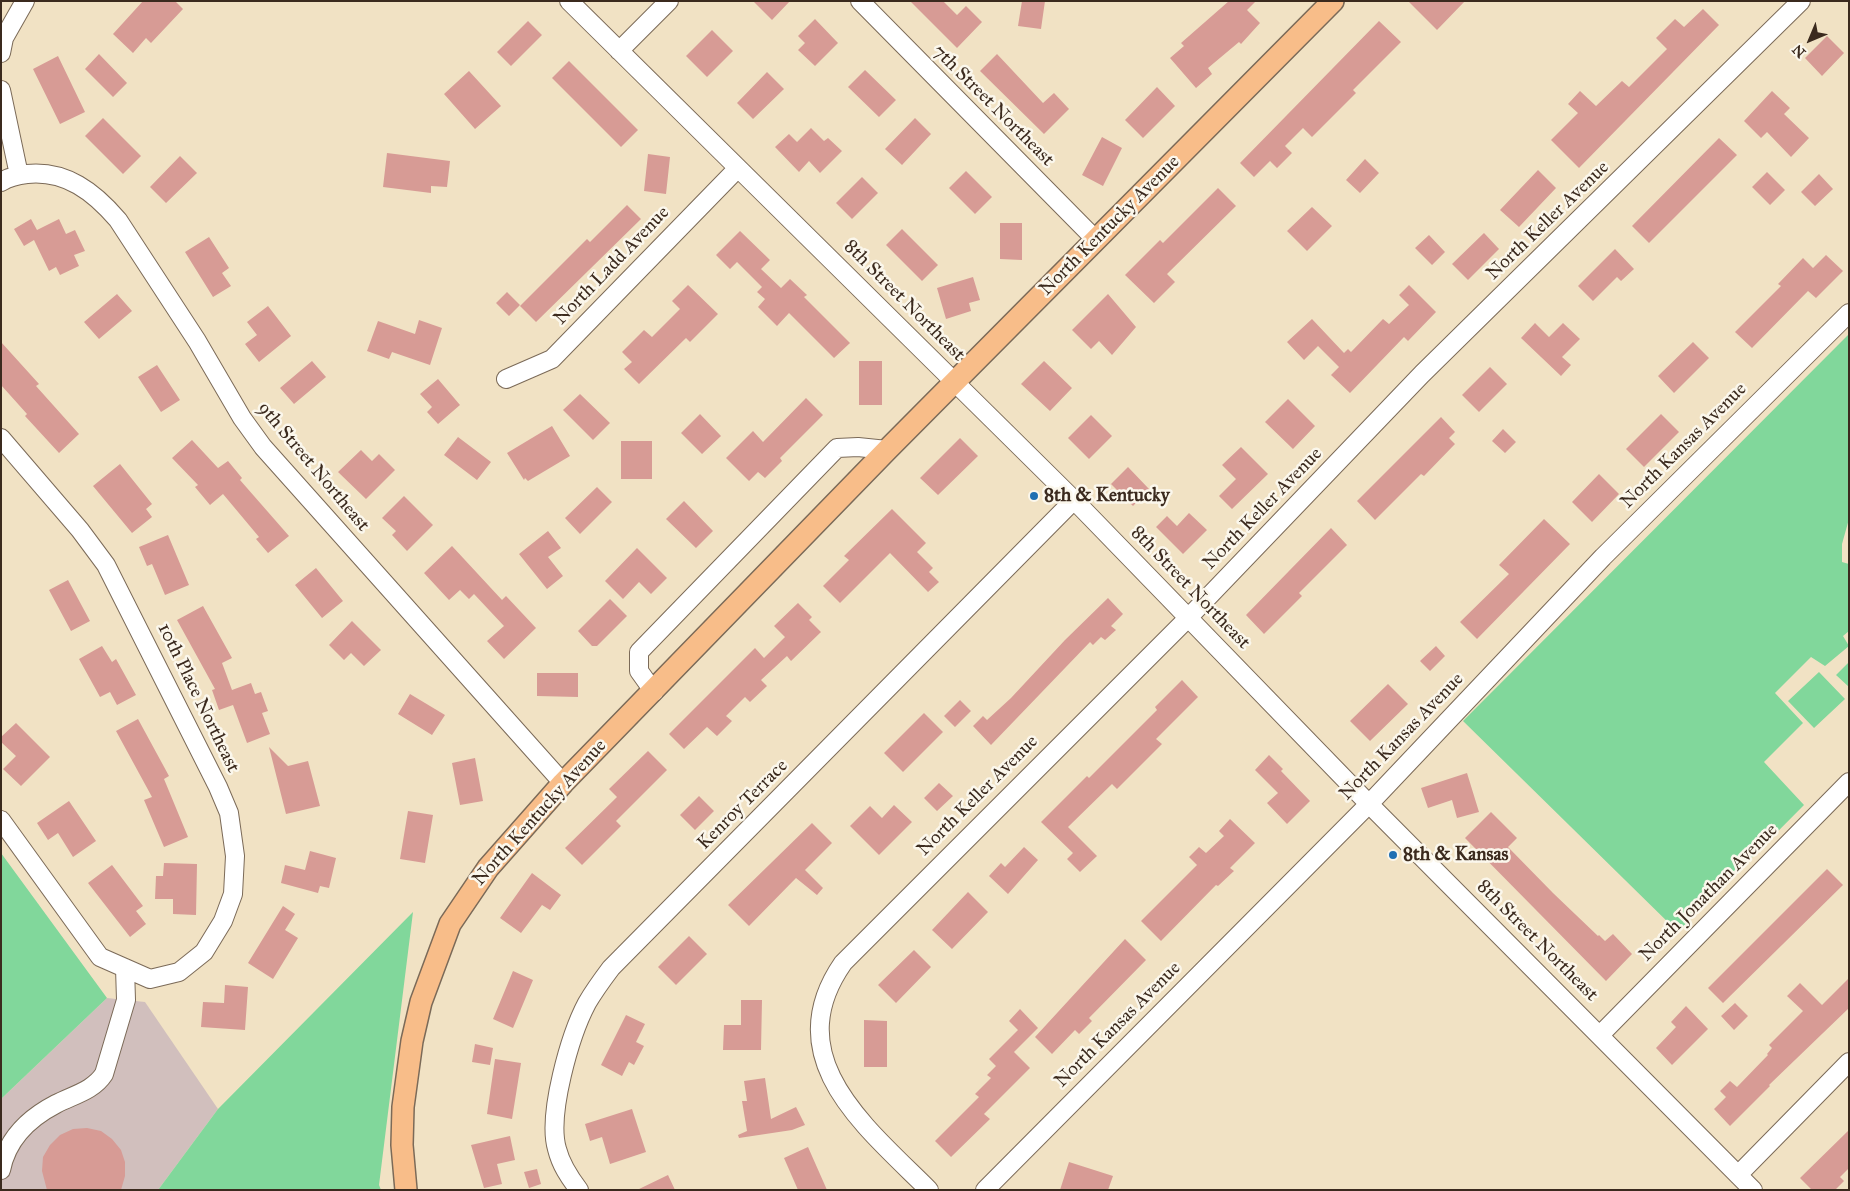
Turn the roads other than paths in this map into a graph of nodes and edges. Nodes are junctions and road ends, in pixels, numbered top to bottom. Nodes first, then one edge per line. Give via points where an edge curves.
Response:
1 (25, 1) edge
2 (569, 1) edge
3 (670, 1) edge
4 (860, 1) edge
5 (1333, 1) edge
6 (1801, 1) edge
7 (620, 51) junction
8 (1, 53) edge
9 (1, 90) edge
10 (738, 168) junction
11 (19, 175) junction
12 (1, 182) edge
13 (1096, 240) junction
14 (1849, 313) edge
15 (506, 379) dead end
16 (956, 382) junction
17 (1, 438) edge
18 (887, 450) junction
19 (1074, 500) junction
20 (1189, 617) junction
21 (654, 692) junction
22 (1849, 782) edge
23 (563, 783) junction
24 (1369, 804) junction
25 (1, 820) edge
26 (125, 968) junction
27 (1600, 1035) junction
28 (1849, 1062) edge
29 (1, 1170) edge
30 (1738, 1175) junction
31 (406, 1190) edge
32 (579, 1190) edge
33 (928, 1190) edge
34 (985, 1190) edge
35 (1754, 1190) edge

1 - 8 street via 4,38
2 - 7 street, 8th Street Northeast
3 - 7 street
4 - 13 street, 7th Street Northeast
5 - 13 main road, North Kentucky Avenue
6 - 20 street, North Keller Avenue via 1422,374
7 - 10 street, 8th Street Northeast
9 - 11 street
10 - 15 street, North Ladd Avenue via 552,359
10 - 16 street, 8th Street Northeast
11 - 12 street, 9th Street Northeast
11 - 23 street, 9th Street Northeast via 56,175 78,184 105,204 263,447
13 - 16 main road, North Kentucky Avenue
14 - 24 street, North Kansas Avenue via 1603,557
16 - 18 main road, North Kentucky Avenue
16 - 19 street, 8th Street Northeast
17 - 26 street, 10th Place Northeast via 106,565 229,813 235,856 233,894 223,922 204,952 179,972 150,979
18 - 21 main road, North Kentucky Avenue
18 - 21 street via 838,448 730,557 639,652 639,671
19 - 20 street, 8th Street Northeast
19 - 32 street, Kenroy Terrace via 611,968 586,1005 573,1038 555,1119 556,1148 566,1174
20 - 24 street, 8th Street Northeast
20 - 33 street, North Keller Avenue via 858,946 833,978 826,993 821,1016 821,1043 836,1090
21 - 23 main road, North Kentucky Avenue
22 - 27 street, North Jonathan Avenue
23 - 31 main road, North Kentucky Avenue via 488,868 450,924 421,1002 409,1060 402,1145
24 - 27 street, 8th Street Northeast
24 - 34 street, North Kansas Avenue
25 - 26 street via 100,957
26 - 29 street via 126,1000 104,1074 98,1082 56,1104 17,1134 4,1156
27 - 30 street, 8th Street Northeast
28 - 30 street
30 - 35 street, 8th Street Northeast

